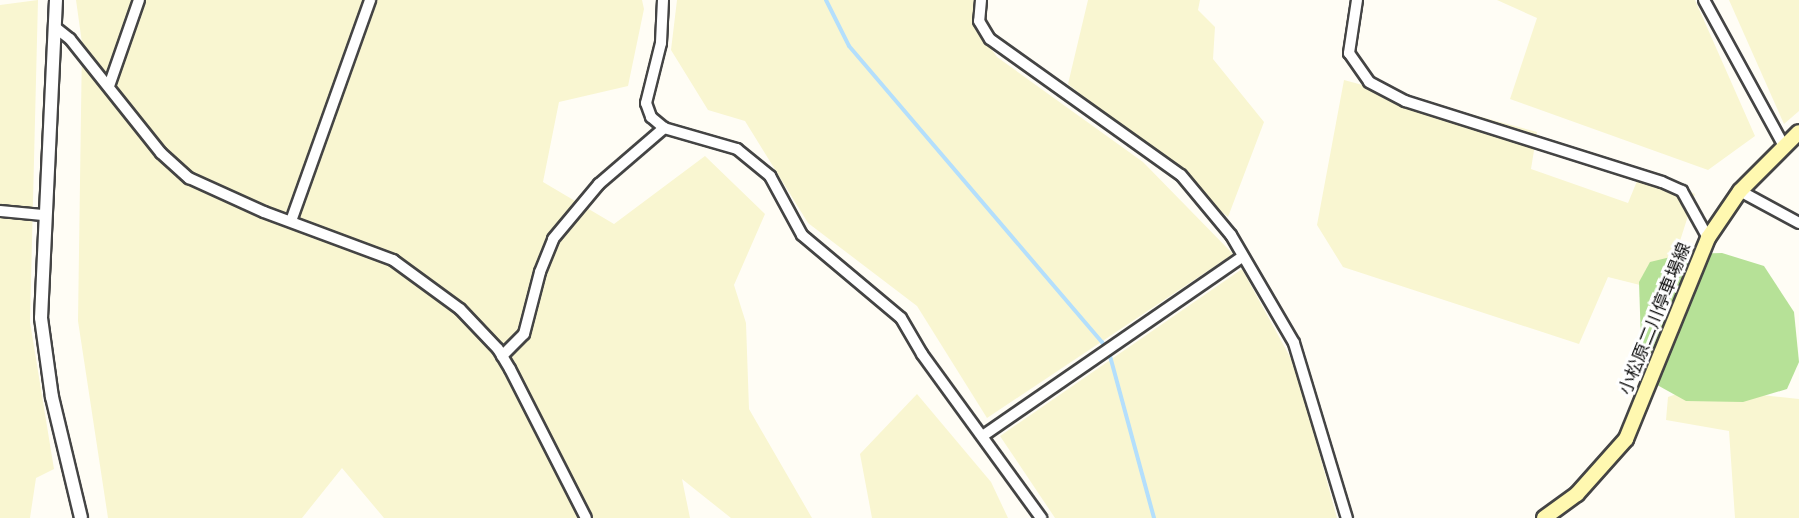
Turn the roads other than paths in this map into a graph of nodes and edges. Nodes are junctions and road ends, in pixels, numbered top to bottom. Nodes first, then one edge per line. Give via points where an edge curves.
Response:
1 (56, 0) edge
2 (139, 0) edge
3 (370, 0) edge
4 (663, 0) edge
5 (981, 0) edge
6 (1357, 0) edge
7 (1704, 0) edge
8 (56, 28) junction
9 (109, 86) junction
10 (664, 128) junction
11 (1799, 132) edge
12 (1784, 146) junction
13 (1740, 191) junction
14 (0, 211) edge
15 (43, 215) junction
16 (291, 221) junction
17 (1799, 223) edge
18 (1708, 238) junction
19 (1242, 257) junction
20 (502, 356) junction
21 (984, 435) junction
22 (81, 518) edge
23 (586, 518) edge
24 (1041, 518) edge
25 (1347, 518) edge
26 (1544, 518) edge

1 - 8 street
2 - 9 street
3 - 16 street
4 - 10 street via 661,43 646,103 651,117
5 - 19 street via 979,21 990,39 1181,175 1231,235
6 - 18 street via 1349,53 1369,82 1405,101 1682,191
7 - 12 street
8 - 9 street
8 - 15 street
9 - 16 street via 161,153 189,178
10 - 20 street via 599,184 554,239 540,273 524,334
10 - 21 street via 717,140 757,162 782,191 802,235 901,318 922,354
11 - 12 main road, 小松原二川停車場線
12 - 13 main road, 小松原二川停車場線
13 - 17 street
13 - 18 main road, 小松原二川停車場線
14 - 15 street
15 - 22 street via 41,318 52,398
16 - 20 street via 393,260 427,281 476,325
18 - 26 main road, 小松原二川停車場線 via 1626,439 1577,494
19 - 21 street
19 - 25 street via 1294,343
20 - 23 street
21 - 24 street

